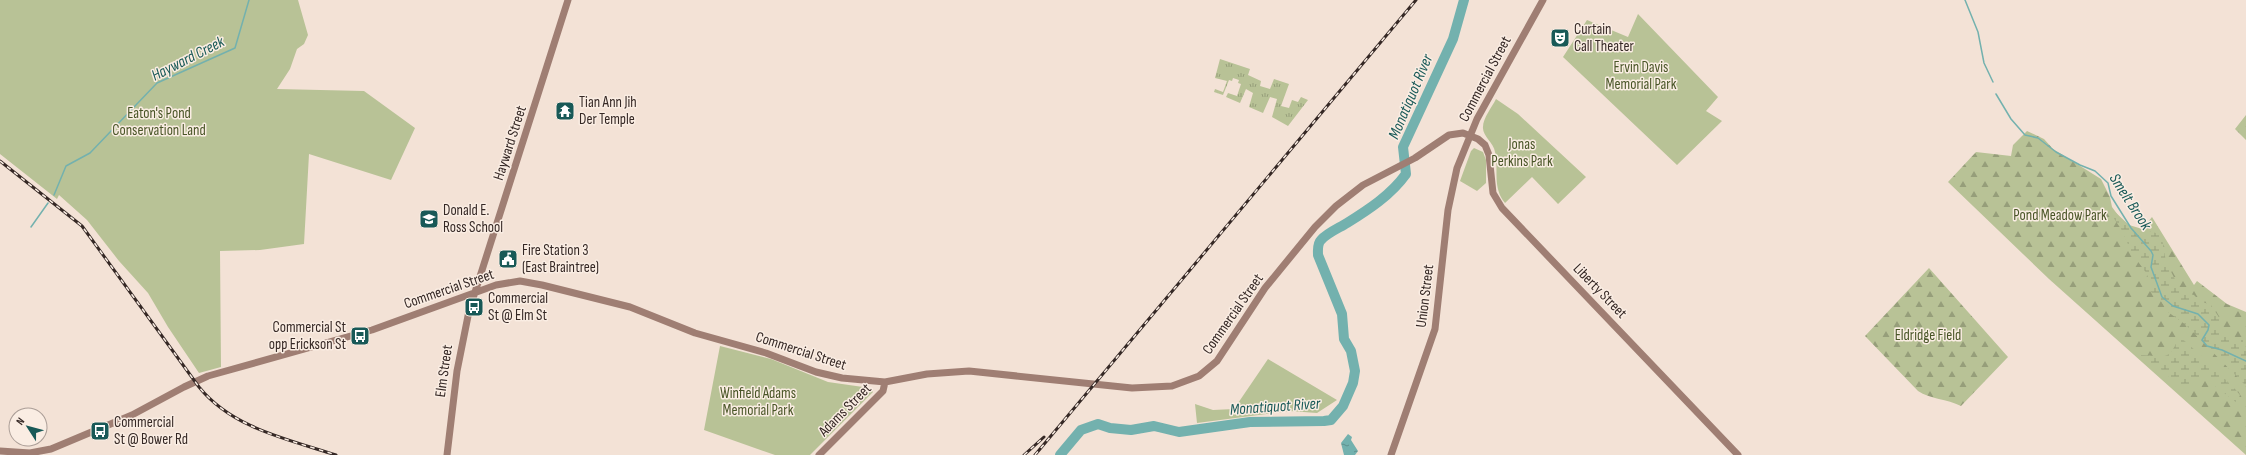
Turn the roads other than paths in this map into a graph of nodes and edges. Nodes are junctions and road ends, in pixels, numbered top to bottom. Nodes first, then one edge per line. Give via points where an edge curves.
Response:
1 (568, 0) edge
2 (1543, 0) edge
3 (1470, 136) junction
4 (474, 292) junction
5 (886, 382) junction
6 (0, 451) edge
7 (447, 455) edge
8 (819, 455) edge
9 (1391, 455) edge
10 (1738, 455) edge

1 - 4 main road, Hayward Street
2 - 3 main road, Commercial Street
3 - 5 main road, Commercial Street via 1452,134 1360,188 1328,214 1261,294 1217,361 1204,373 1186,382 1172,386 1132,388 970,371 927,374
3 - 9 main road, Union Street via 1457,168 1450,198 1434,335
3 - 10 main road, Liberty Street via 1481,141 1488,150 1492,189 1502,208
4 - 5 main road, Commercial Street via 511,282 542,285 630,307 695,333 766,353 822,374 853,380
4 - 6 main road, Commercial Street via 372,330 208,376 184,386 126,418 46,450 30,453
4 - 7 main road, Elm Street via 458,364
5 - 8 main road, Adams Street via 883,391

